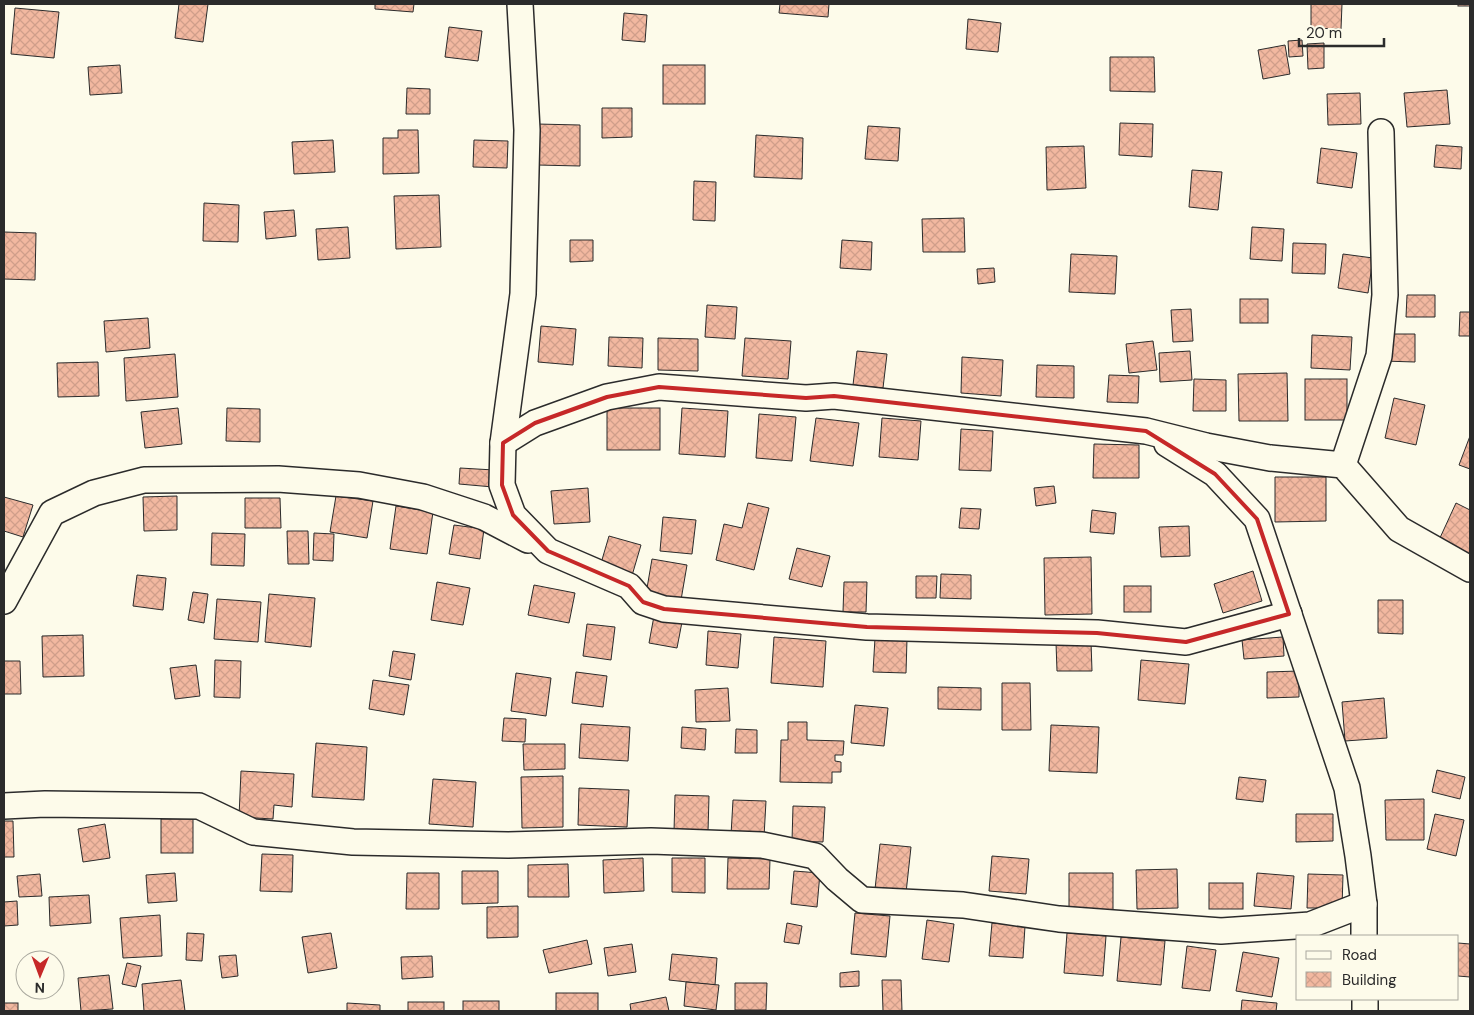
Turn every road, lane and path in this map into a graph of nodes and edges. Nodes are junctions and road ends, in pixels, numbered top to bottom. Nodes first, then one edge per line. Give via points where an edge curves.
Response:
1 (520, 4) edge
2 (1381, 132) dead end
3 (1146, 431) junction
4 (503, 442) junction
5 (1343, 465) junction
6 (548, 551) junction
7 (1470, 569) edge
8 (4, 601) edge
9 (1289, 614) junction
10 (4, 806) edge
11 (1364, 904) junction
12 (1364, 935) edge

1 - 4 street via 527,130 523,294
2 - 5 street via 1385,295 1379,356
3 - 4 street via 834,396 806,398 659,387 607,397 535,424
3 - 5 street via 1270,458
3 - 9 street via 1215,474 1257,519
4 - 6 street via 502,485 513,515
5 - 7 street via 1399,529
6 - 8 street via 484,517 423,497 359,485 278,479 144,480 94,493 52,513
6 - 9 street via 629,586 644,602 664,609 867,627 1098,633 1186,642
9 - 11 street via 1347,788
10 - 11 street via 199,806 253,832 353,842 508,845 651,841 762,845 814,856 862,900 963,905 1058,919 1221,931 1310,925
11 - 12 street

